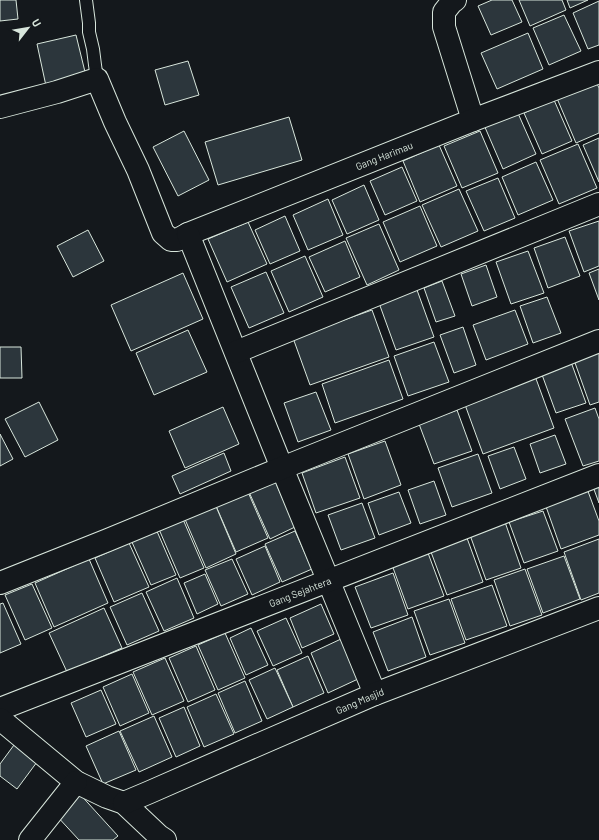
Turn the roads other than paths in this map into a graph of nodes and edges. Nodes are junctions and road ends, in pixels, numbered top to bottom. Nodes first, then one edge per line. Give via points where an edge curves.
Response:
1 (86, 0) edge
2 (450, 6) edge
3 (599, 72) edge
4 (98, 79) junction
5 (0, 107) edge
6 (473, 120) junction
7 (599, 204) edge
8 (180, 237) junction
9 (599, 342) edge
10 (236, 352) junction
11 (282, 468) junction
12 (599, 475) edge
13 (328, 580) junction
14 (0, 583) edge
15 (599, 608) edge
16 (375, 694) junction
17 (0, 709) edge
18 (0, 719) edge
19 (76, 782) junction
20 (124, 803) junction
21 (160, 839) edge
22 (30, 840) edge

1 - 4 lane
2 - 6 street via 444,27
3 - 6 street, Gang Harimau
4 - 5 street
4 - 8 street via 163,232
6 - 8 street, Gang Harimau
7 - 10 street
8 - 10 street
9 - 11 street
10 - 11 street
11 - 13 street
11 - 14 street
12 - 13 street, Gang Sejahtera
13 - 16 street
13 - 17 street, Gang Sejahtera
15 - 16 street, Gang Masjid
16 - 20 street, Gang Masjid
18 - 19 street
19 - 20 street
19 - 22 street
20 - 21 street

